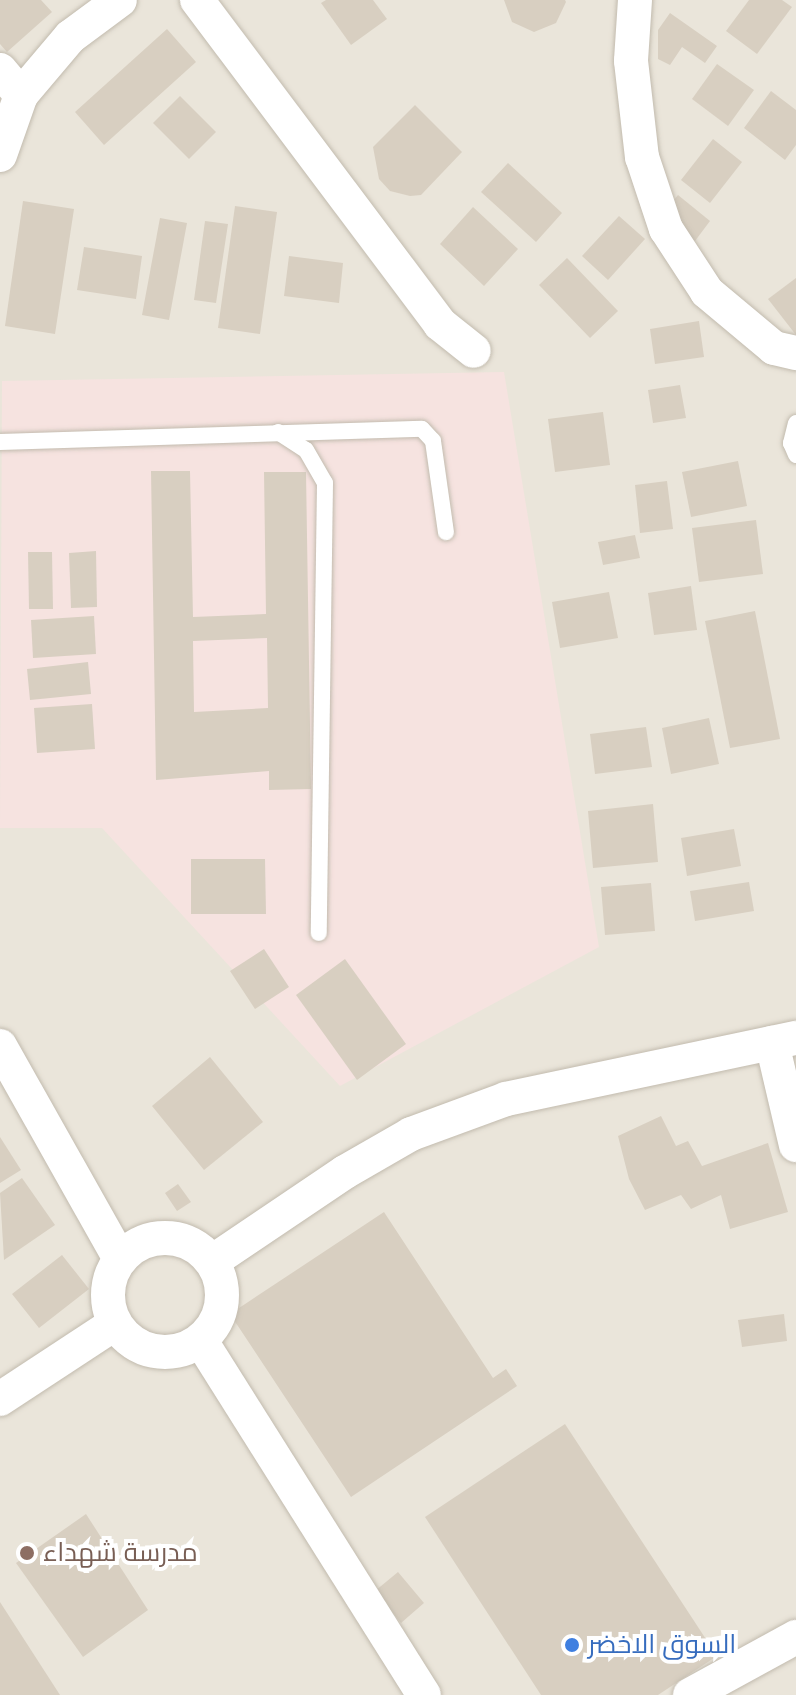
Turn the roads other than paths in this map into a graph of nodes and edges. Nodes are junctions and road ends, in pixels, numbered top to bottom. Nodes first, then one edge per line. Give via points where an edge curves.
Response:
1 (120, 0) edge
2 (197, 0) edge
3 (635, 0) edge
4 (11, 82) edge
5 (0, 155) edge
6 (474, 351) dead end
7 (796, 353) edge
8 (796, 423) edge
9 (278, 432) junction
10 (0, 442) edge
11 (796, 455) edge
12 (446, 532) dead end
13 (319, 933) dead end
14 (784, 1040) edge
15 (0, 1046) edge
16 (796, 1145) edge
17 (119, 1257) junction
18 (213, 1261) junction
19 (114, 1324) junction
20 (201, 1341) junction
21 (0, 1399) edge
22 (796, 1637) edge
23 (424, 1695) edge
24 (690, 1695) edge

1 - 4 street
2 - 6 street via 440,324
3 - 7 street via 631,61 642,157 666,229 707,292 774,348
4 - 5 street
8 - 11 lane via 791,443
9 - 10 lane
9 - 12 lane via 422,429 433,441
9 - 13 lane via 306,450 325,483
14 - 16 street
14 - 18 street via 506,1099 411,1134
15 - 17 street
17 - 18 street via 149,1238 185,1240
17 - 19 street via 106,1290
18 - 20 street via 223,1289 219,1318
19 - 20 street via 138,1347 170,1353
19 - 21 street
20 - 23 street
22 - 24 street

